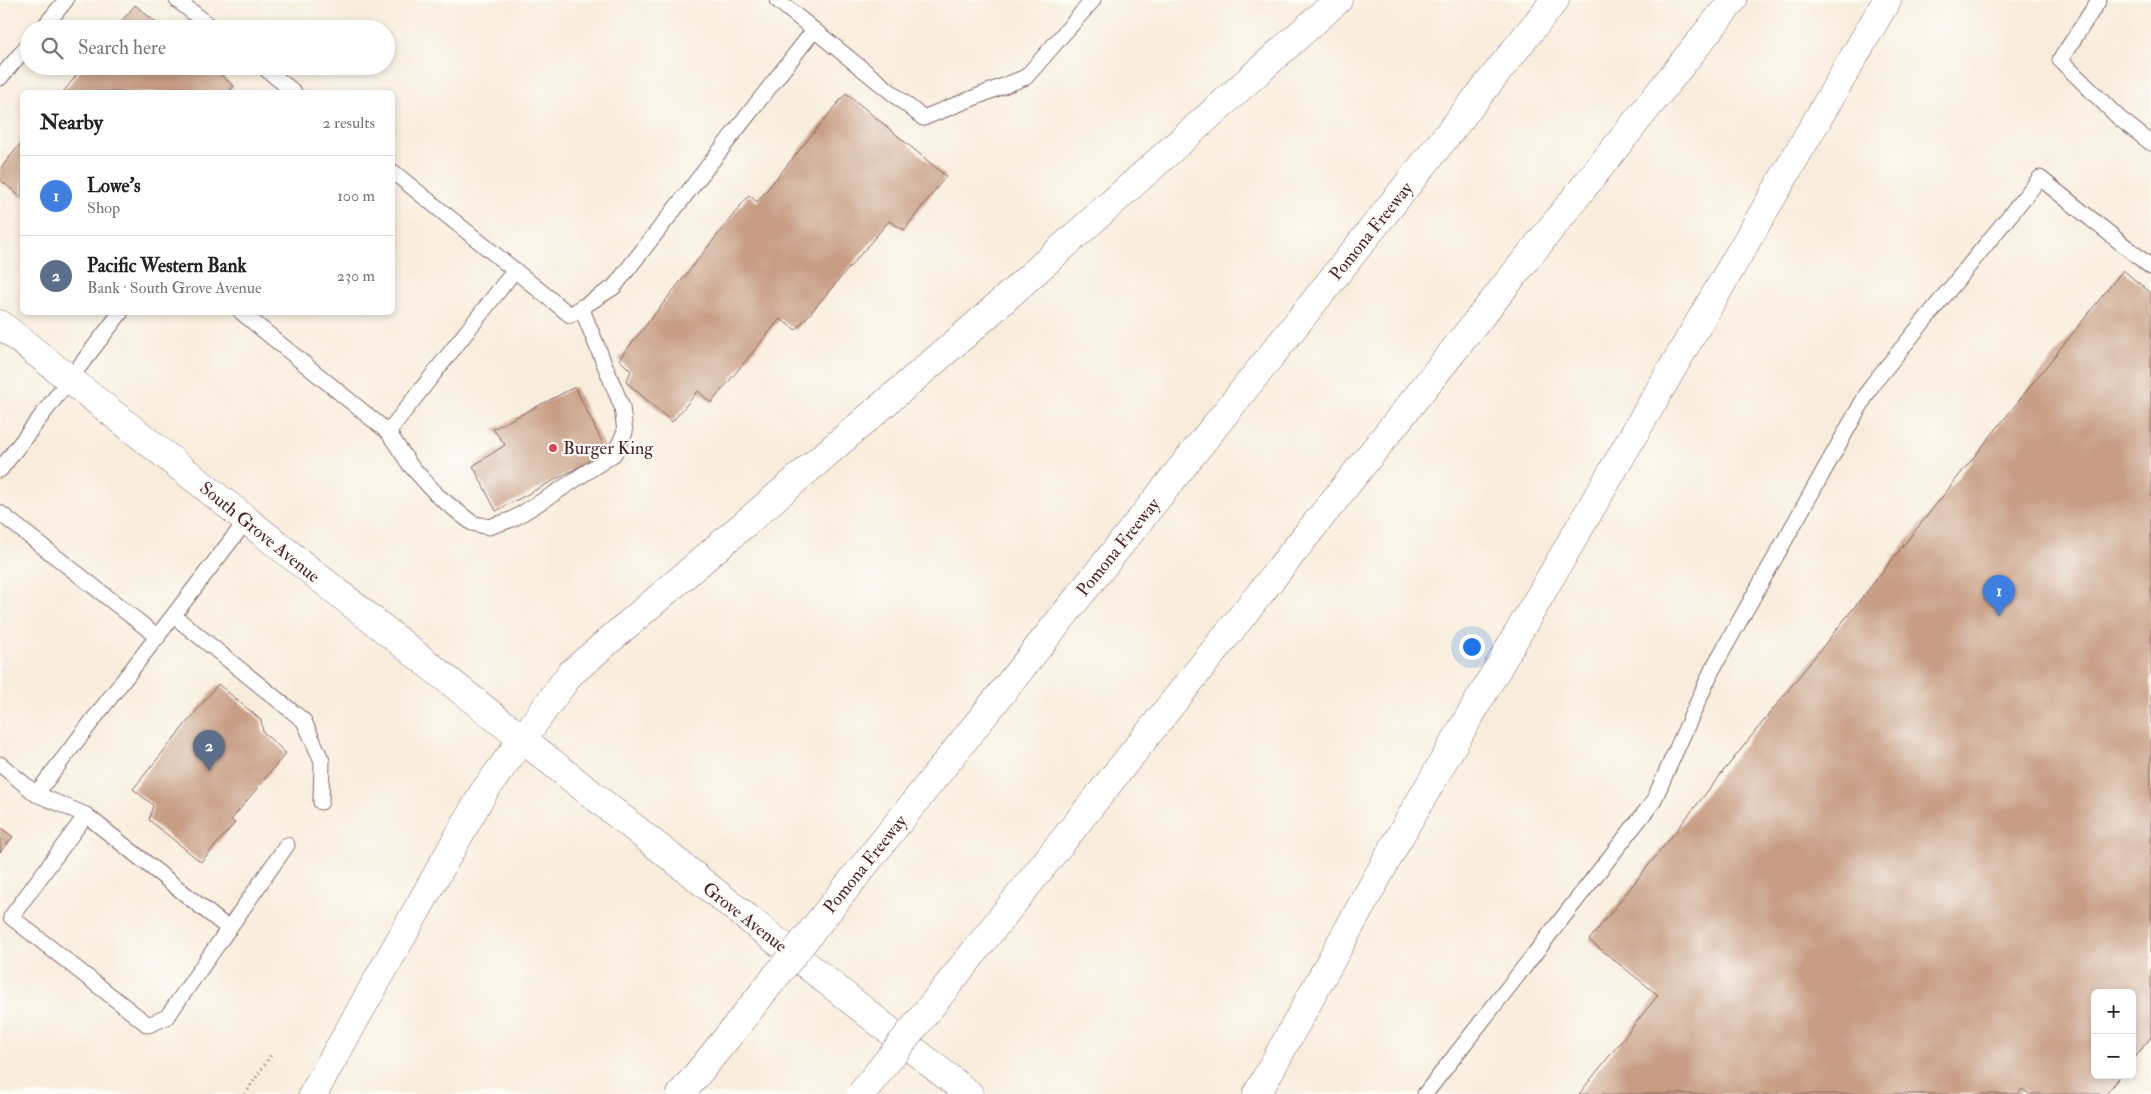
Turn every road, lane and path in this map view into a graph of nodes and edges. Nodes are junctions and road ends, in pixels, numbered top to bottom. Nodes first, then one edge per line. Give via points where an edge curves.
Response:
1 (66, 0) edge
2 (178, 0) edge
3 (777, 0) edge
4 (1093, 0) edge
5 (1338, 0) edge
6 (1555, 0) edge
7 (1733, 0) edge
8 (1887, 0) edge
9 (2100, 0) edge
10 (49, 20) edge
11 (203, 20) edge
12 (814, 30) junction
13 (20, 55) edge
14 (272, 75) edge
15 (0, 78) edge
16 (289, 90) edge
17 (2151, 143) edge
18 (395, 173) edge
19 (2151, 267) edge
20 (515, 270) junction
21 (581, 307) junction
22 (119, 315) edge
23 (245, 315) edge
24 (0, 324) edge
25 (70, 380) junction
26 (388, 432) junction
27 (0, 470) edge
28 (0, 513) edge
29 (246, 521) junction
30 (174, 616) junction
31 (158, 637) junction
32 (521, 740) junction
33 (0, 764) edge
34 (36, 794) junction
35 (321, 802) dead end
36 (86, 815) junction
37 (287, 845) dead end
38 (229, 928) junction
39 (271, 1055) dead end
40 (245, 1094) edge
41 (313, 1094) edge
42 (681, 1094) edge
43 (861, 1094) edge
44 (969, 1094) edge
45 (1257, 1094) edge
46 (1425, 1094) edge

1 - 10 lane
2 - 11 lane
3 - 12 lane
4 - 12 lane via 1026,77 923,118
5 - 32 main road via 968,332 570,674
6 - 42 main road, Pomona Freeway, bridge
7 - 43 main road, bridge
8 - 45 main road via 1406,828
9 - 17 lane via 2060,60 2119,118
12 - 21 lane via 614,287
13 - 15 lane
14 - 16 lane
18 - 20 lane
19 - 46 lane via 2040,178 1872,385 1712,670 1652,802
20 - 21 lane via 570,315
20 - 26 lane
21 - 26 lane via 622,407 625,432 614,454 555,493 513,518 489,527 472,523 438,496 410,465
22 - 25 lane
23 - 26 lane
24 - 25 main road, South Grove Avenue
25 - 27 lane
25 - 29 main road, South Grove Avenue
28 - 31 lane
29 - 30 lane
29 - 32 main road, South Grove Avenue
30 - 31 lane
30 - 35 lane via 304,721 322,761
31 - 34 lane
32 - 41 main road via 483,793
32 - 44 main road, Grove Avenue
33 - 34 lane
34 - 36 lane
36 - 38 lane
36 - 38 lane via 11,917 148,1025 167,1017
37 - 38 lane
39 - 40 path

